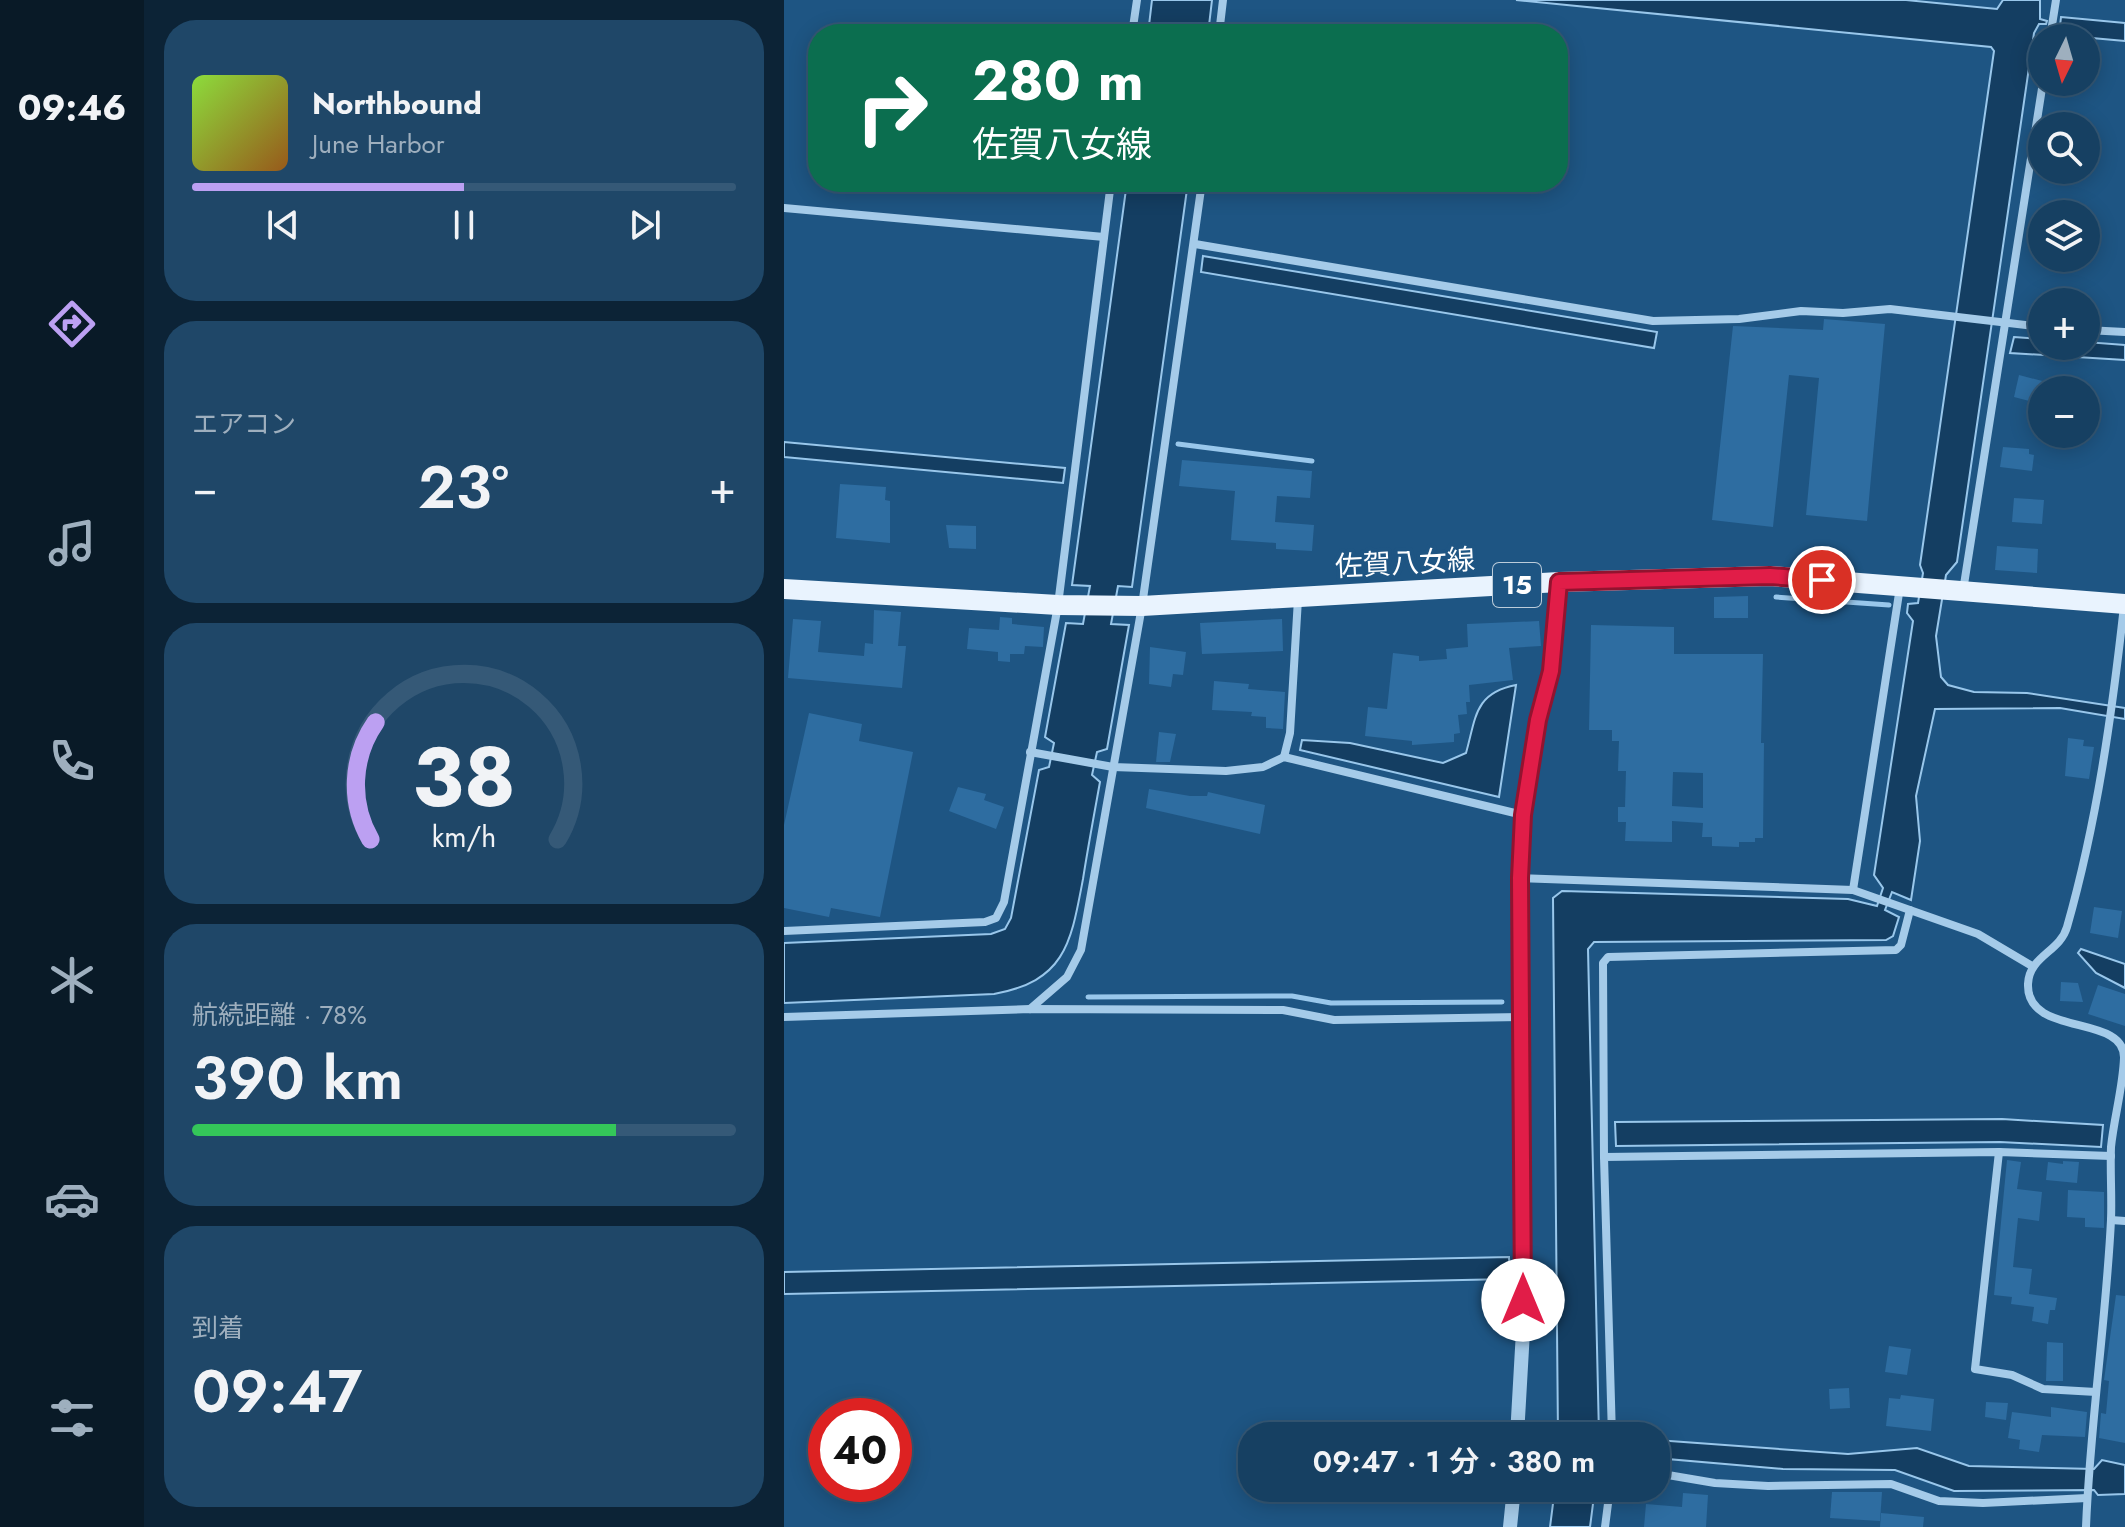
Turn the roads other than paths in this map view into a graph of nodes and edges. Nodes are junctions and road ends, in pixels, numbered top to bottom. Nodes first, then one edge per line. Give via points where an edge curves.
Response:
1 (1137, 0) edge
2 (1223, 0) edge
3 (2056, 0) edge
4 (1133, 24) edge
5 (1220, 24) edge
6 (2052, 24) edge
7 (2041, 96) edge
8 (1110, 192) edge
9 (1201, 192) edge
10 (784, 208) edge
11 (1104, 237) junction
12 (1195, 244) junction
13 (2005, 324) junction
14 (2028, 326) edge
15 (2100, 331) edge
16 (2125, 332) edge
17 (1559, 582) junction
18 (1908, 587) junction
19 (784, 589) edge
20 (1955, 590) junction
21 (1298, 597) junction
22 (2124, 604) edge
23 (1058, 605) junction
24 (1142, 606) junction
25 (1030, 752) junction
26 (1284, 757) junction
27 (1113, 767) junction
28 (1523, 815) junction
29 (1520, 878) junction
30 (1853, 890) junction
31 (1910, 910) junction
32 (784, 931) edge
33 (2032, 966) junction
34 (1030, 1009) junction
35 (784, 1017) edge
36 (1521, 1017) junction
37 (1999, 1152) junction
38 (2111, 1156) junction
39 (1604, 1157) junction
40 (2111, 1220) junction
41 (2125, 1221) edge
42 (2096, 1392) junction
43 (1518, 1422) edge
44 (1612, 1422) edge
45 (1670, 1475) edge
46 (2087, 1496) junction
47 (1513, 1502) edge
48 (1608, 1502) edge
49 (1510, 1527) edge
50 (1605, 1527) edge
51 (2086, 1527) edge

1 - 4 street
2 - 5 street
3 - 6 street
7 - 13 street
8 - 11 street
9 - 12 street
10 - 11 street
11 - 23 street
12 - 13 street via 1653,321 1890,309
12 - 24 street
13 - 14 street
13 - 20 street
15 - 16 street
17 - 18 main road, 佐賀八女線 / 15 via 1770,576
17 - 21 main road, 佐賀八女線 / 15
17 - 28 street via 1551,671
18 - 20 main road, 佐賀八女線 / 15
18 - 30 street
19 - 23 main road, 佐賀八女線 / 15
20 - 22 main road, 佐賀八女線 / 15
21 - 24 main road, 佐賀八女線 / 15
21 - 26 street
22 - 33 street via 2114,702 2083,870 2065,932
23 - 24 main road, 佐賀八女線 / 15
23 - 25 street
24 - 27 street
25 - 27 street
25 - 32 street via 1004,902 996,918
26 - 27 street via 1263,767 1226,771
26 - 28 street
27 - 34 street via 1081,950 1067,977
28 - 29 street
29 - 30 street
29 - 36 street
30 - 31 street
31 - 33 street via 1978,934
31 - 39 street via 1896,950 1608,957 1603,963
33 - 38 street via 2029,993 2037,1008 2122,1044
34 - 35 street
34 - 36 street via 1283,1010 1334,1020
36 - 43 street via 1523,1331
37 - 38 street
37 - 39 street
37 - 42 street via 1975,1369 2012,1375 2043,1389
38 - 40 street
39 - 44 street
40 - 41 street
40 - 42 street
42 - 46 street
45 - 46 street via 1768,1486 1891,1484 1939,1501
46 - 51 street
47 - 49 street
48 - 50 street

